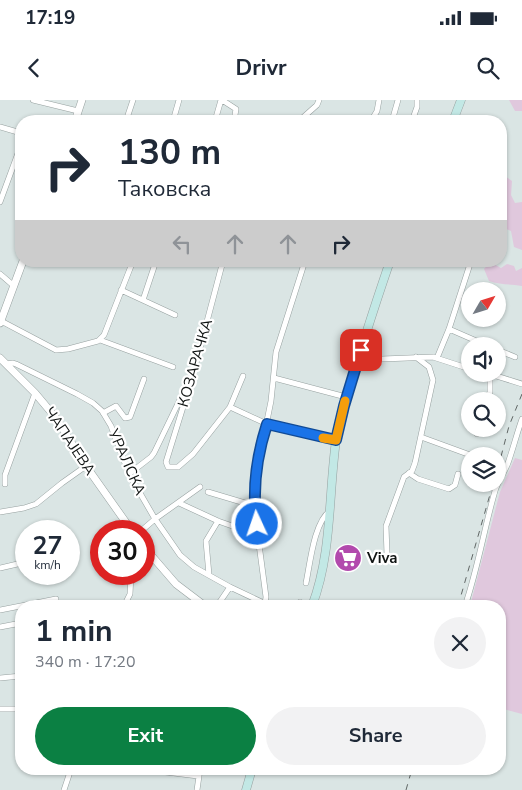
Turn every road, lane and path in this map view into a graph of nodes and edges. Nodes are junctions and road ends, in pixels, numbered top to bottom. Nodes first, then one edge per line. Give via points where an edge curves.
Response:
1 (33, 100) edge
2 (82, 100) edge
3 (133, 100) edge
4 (179, 100) edge
5 (222, 100) edge
6 (319, 100) edge
7 (379, 100) edge
8 (398, 100) edge
9 (417, 100) edge
10 (461, 100) edge
11 (78, 111) junction
12 (77, 115) edge
13 (128, 115) edge
14 (175, 115) edge
15 (217, 115) edge
16 (235, 115) edge
17 (306, 115) edge
18 (375, 115) edge
19 (394, 115) edge
20 (413, 115) edge
21 (455, 115) edge
22 (0, 127) edge
23 (15, 131) edge
24 (15, 161) edge
25 (0, 202) edge
26 (21, 267) edge
27 (130, 267) edge
28 (154, 267) edge
29 (221, 267) edge
30 (303, 267) edge
31 (386, 267) edge
32 (469, 267) edge
33 (0, 274) edge
34 (14, 286) junction
35 (121, 290) junction
36 (143, 300) junction
37 (175, 315) dead end
38 (0, 322) edge
39 (449, 330) junction
40 (466, 337) edge
41 (100, 340) junction
42 (506, 353) edge
43 (416, 357) junction
44 (515, 357) dead end
45 (0, 358) edge
46 (437, 358) junction
47 (358, 360) junction
48 (6, 364) junction
49 (461, 365) edge
50 (173, 367) dead end
51 (242, 376) dead end
52 (192, 378) junction
53 (274, 378) junction
54 (144, 379) dead end
55 (506, 379) edge
56 (522, 384) edge
57 (35, 393) junction
58 (346, 397) junction
59 (230, 408) junction
60 (103, 413) junction
61 (522, 419) edge
62 (267, 424) junction
63 (421, 437) junction
64 (336, 440) junction
65 (461, 452) edge
66 (86, 466) junction
67 (410, 473) junction
68 (129, 474) junction
69 (458, 474) dead end
70 (5, 484) dead end
71 (200, 487) dead end
72 (208, 492) dead end
73 (179, 503) junction
74 (255, 506) junction
75 (330, 511) junction
76 (0, 512) edge
77 (154, 519) junction
78 (124, 520) edge
79 (218, 521) junction
80 (258, 535) junction
81 (387, 554) dead end
82 (155, 560) edge
83 (15, 565) edge
84 (0, 568) edge
85 (208, 575) junction
86 (306, 583) dead end
87 (130, 585) edge
88 (230, 586) junction
89 (56, 599) dead end
90 (51, 600) edge
91 (126, 600) edge
92 (197, 600) edge
93 (221, 600) edge
94 (258, 600) edge
95 (267, 600) edge
96 (314, 600) edge
97 (468, 600) edge
98 (15, 607) edge
99 (0, 610) edge
100 (15, 624) edge
101 (0, 627) edge
102 (15, 677) edge
103 (0, 678) edge
104 (15, 709) edge
105 (0, 710) edge
106 (69, 775) edge
107 (190, 775) edge
108 (250, 775) edge
109 (198, 776) joint
110 (64, 790) edge
111 (197, 790) edge
112 (246, 790) edge

1 - 11 street
2 - 11 street
3 - 13 street
4 - 14 street
5 - 15 street
5 - 16 street via 236,109
6 - 17 street
7 - 18 street
8 - 19 street
9 - 20 street
10 - 21 main road
11 - 12 street
22 - 23 street
24 - 25 street
26 - 34 street
27 - 35 street
28 - 36 street
29 - 52 street, КОЗАРАЧКА
30 - 53 street via 276,352
31 - 47 main road
32 - 39 street
33 - 34 street
34 - 38 street
35 - 36 street
35 - 41 street
36 - 37 street
38 - 41 street via 56,350
39 - 40 street
39 - 46 street
41 - 50 street
42 - 44 street
43 - 46 street
43 - 47 street
43 - 63 street via 429,367 433,380
45 - 48 street, ЧАПАЈЕВА
46 - 49 street
47 - 58 main road
48 - 57 street, ЧАПАЈЕВА
48 - 60 street, УРАЛСКА via 16,364 59,385 93,403
51 - 59 street
52 - 59 street, КОЗАРАЧКА via 166,465 178,467 190,458
52 - 68 street via 154,453
53 - 58 street
53 - 62 street
54 - 60 street via 130,417 125,418 116,406
55 - 56 street
57 - 66 street, ЧАПАЈЕВА via 56,418
57 - 70 street via 5,475
58 - 64 main road
59 - 62 street
60 - 68 street, УРАЛСКА
61 - 97 street via 500,477
62 - 64 street
62 - 74 street via 261,444
63 - 65 street
63 - 67 street
64 - 75 main road
66 - 76 street via 32,506
66 - 78 street, ЧАПАЈЕВА
67 - 69 street via 418,479 450,489 455,485
67 - 81 street via 404,477 386,526
68 - 77 street, УРАЛСКА
71 - 73 street
72 - 74 street
73 - 77 street
73 - 79 street
74 - 80 street
75 - 86 street via 322,517 316,533
75 - 96 main road via 324,564
77 - 85 street, УРАЛСКА via 184,560
79 - 80 street
79 - 85 street via 206,541
80 - 95 street
82 - 92 street via 176,584
83 - 84 street
85 - 88 street, УРАЛСКА
87 - 91 street
88 - 93 street
88 - 94 street, УРАЛСКА
89 - 90 street
98 - 99 street
100 - 101 street
102 - 103 street
104 - 105 street
106 - 110 street
107 - 109 street
108 - 112 main road
109 - 111 street

